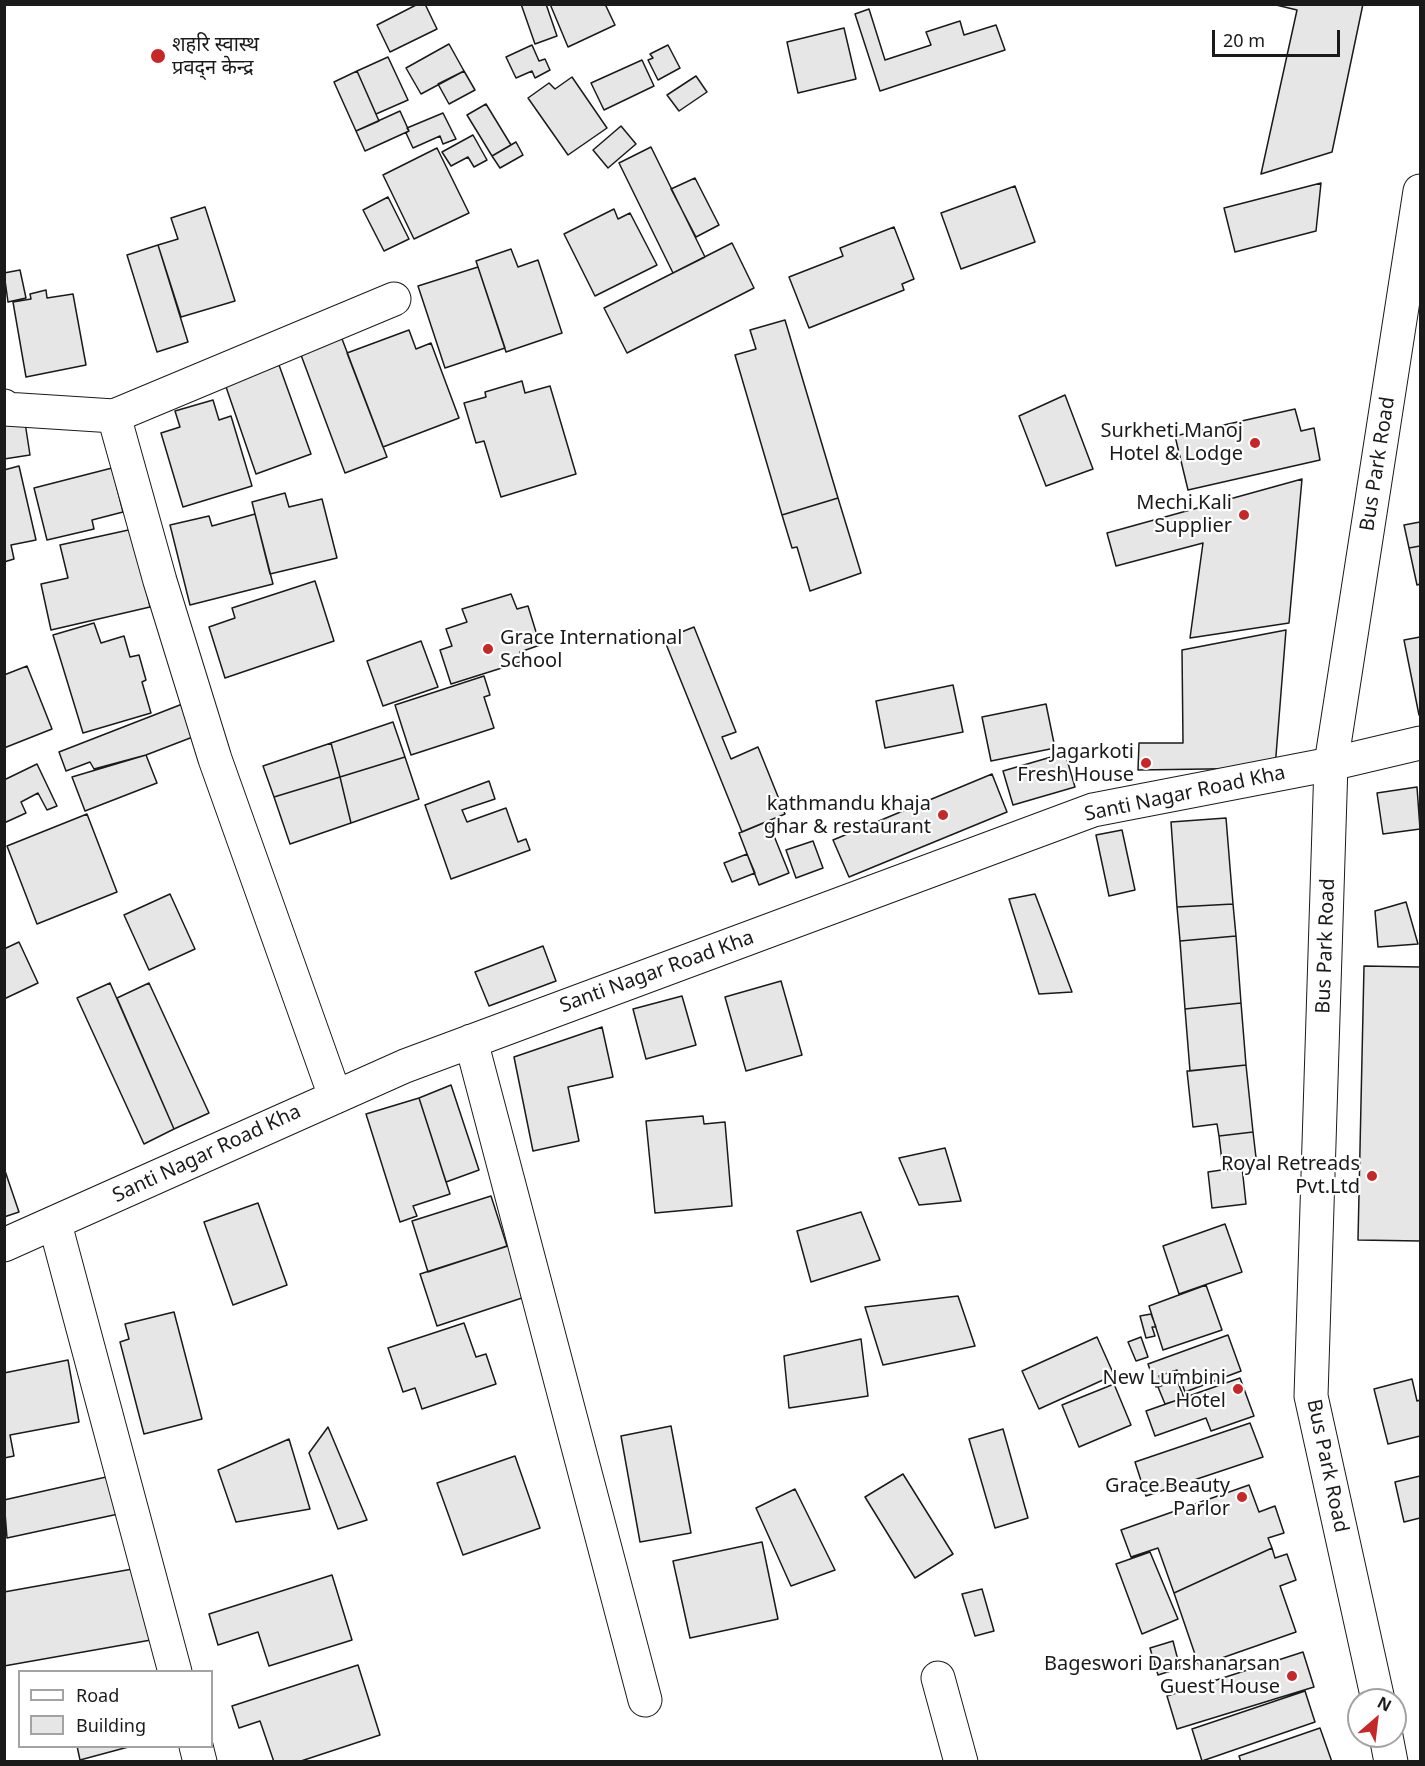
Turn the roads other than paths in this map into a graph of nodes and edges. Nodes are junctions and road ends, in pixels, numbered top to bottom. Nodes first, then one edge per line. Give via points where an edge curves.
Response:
1 (1420, 191) edge
2 (394, 299) dead end
3 (4, 406) edge
4 (114, 416) junction
5 (1420, 743) edge
6 (1332, 764) junction
7 (471, 1041) junction
8 (335, 1096) junction
9 (55, 1224) junction
10 (4, 1245) edge
11 (175, 1670) edge
12 (938, 1678) dead end
13 (1375, 1688) edge
14 (645, 1700) dead end
15 (961, 1761) edge

1 - 6 street, Bus Park Road
2 - 4 street
3 - 4 street
4 - 8 street via 215,759
5 - 6 street, Santi Nagar Road Kha
6 - 7 street, Santi Nagar Road Kha via 1093,810
6 - 13 street, Bus Park Road via 1311,1396
7 - 8 street, Santi Nagar Road Kha
7 - 14 street
8 - 9 street, Santi Nagar Road Kha
9 - 10 street, Santi Nagar Road Kha
9 - 11 street
12 - 15 street

